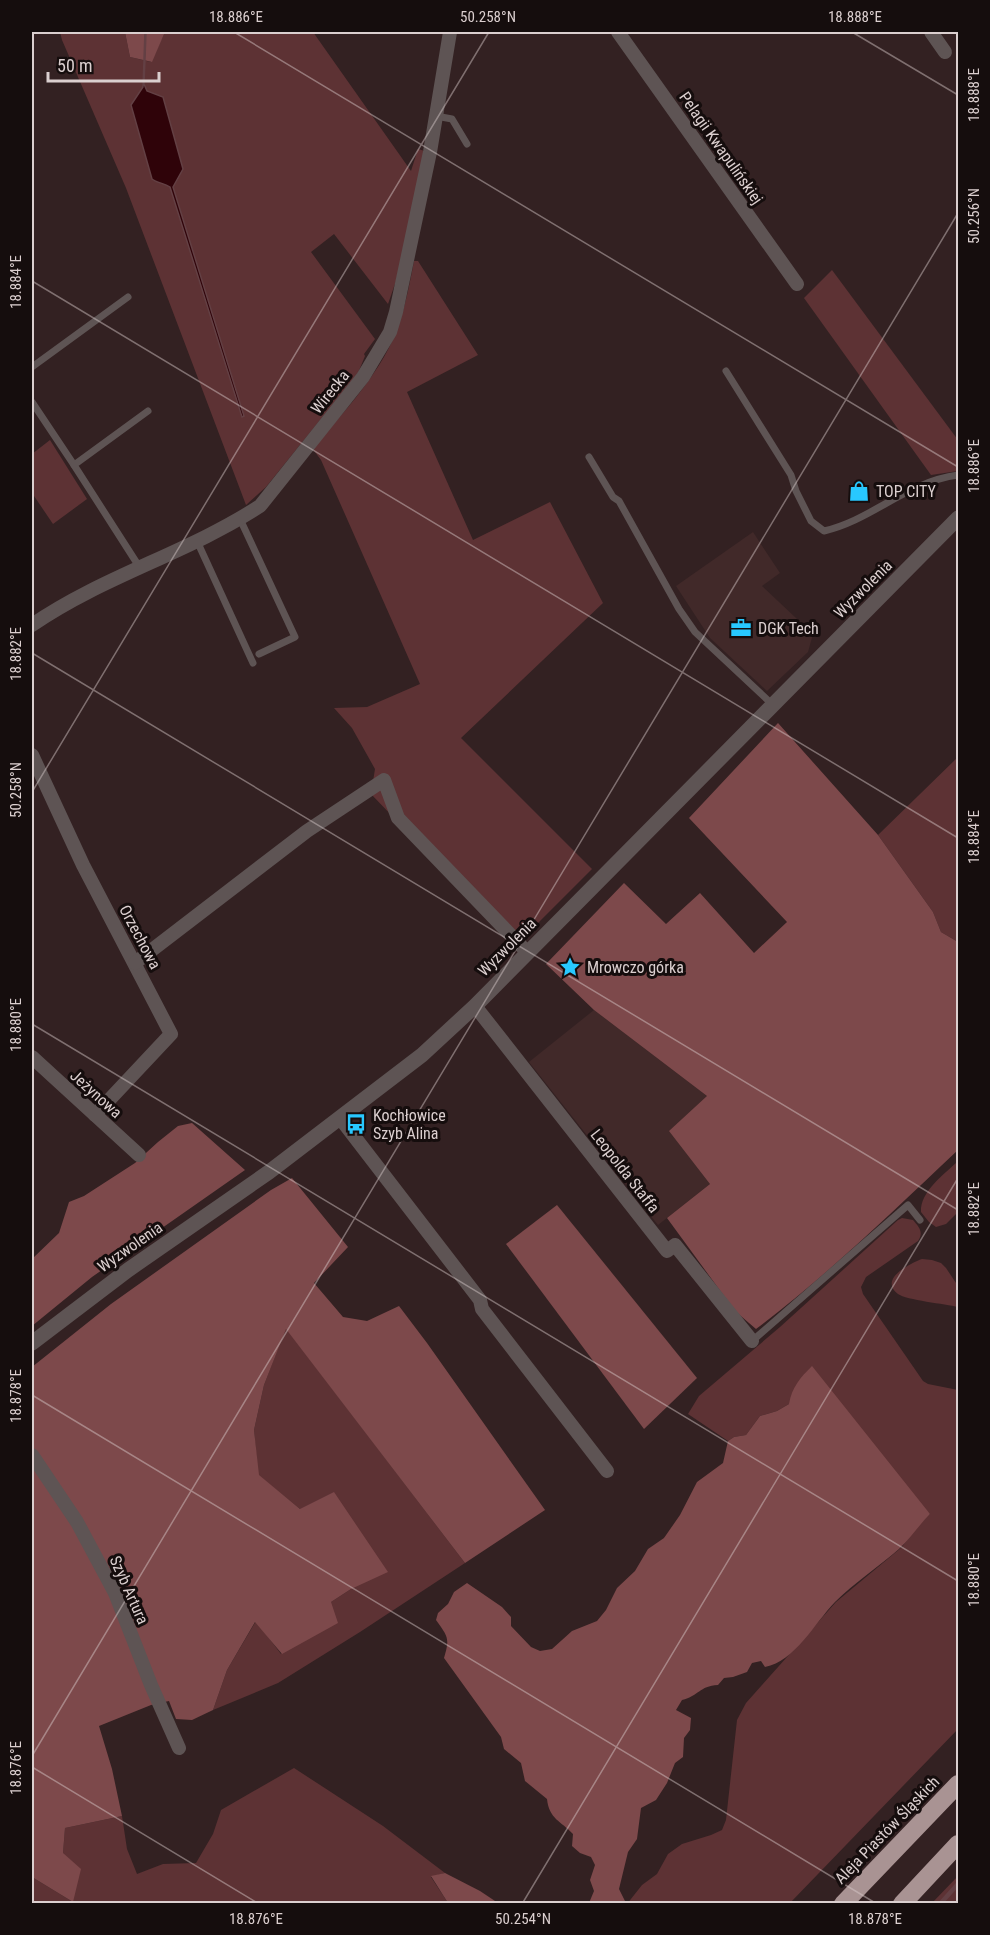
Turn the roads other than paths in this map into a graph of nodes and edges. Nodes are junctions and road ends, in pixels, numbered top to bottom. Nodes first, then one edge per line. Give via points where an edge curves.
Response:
1 (450, 32) edge
2 (618, 32) edge
3 (931, 32) edge
4 (945, 52) dead end
5 (436, 117) junction
6 (467, 144) dead end
7 (797, 284) dead end
8 (128, 297) dead end
9 (32, 366) edge
10 (726, 371) dead end
11 (32, 402) edge
12 (148, 411) dead end
13 (589, 457) dead end
14 (74, 465) junction
15 (958, 475) edge
16 (958, 518) edge
17 (240, 519) junction
18 (197, 541) junction
19 (140, 568) junction
20 (32, 625) edge
21 (259, 654) dead end
22 (253, 663) dead end
23 (773, 705) junction
24 (32, 755) edge
25 (527, 952) junction
26 (135, 963) junction
27 (474, 1006) junction
28 (32, 1058) edge
29 (95, 1115) junction
30 (340, 1118) junction
31 (139, 1155) dead end
32 (920, 1220) dead end
33 (752, 1341) joint
34 (32, 1343) edge
35 (32, 1455) edge
36 (607, 1471) dead end
37 (179, 1748) dead end
38 (958, 1784) edge
39 (958, 1844) edge
40 (843, 1904) edge
41 (902, 1904) edge

1 - 5 street, Wirecka
2 - 7 street, Pelagii Kwapulińskiej
3 - 4 street
5 - 6 lane via 452,119
5 - 17 street, Wirecka via 410,255 390,332 342,404 260,506
8 - 9 lane
10 - 15 lane via 791,475 811,521 824,531 844,526 916,486
11 - 14 lane
12 - 14 lane
13 - 23 lane via 695,632
14 - 19 lane
16 - 23 street, Wyzwolenia
17 - 18 street, Wirecka
17 - 21 lane via 295,637
18 - 19 street, Wirecka
18 - 22 lane
19 - 20 street, Wirecka via 74,598
23 - 25 street, Wyzwolenia
24 - 26 street, Orzechowa via 83,865
25 - 26 street via 398,818 384,780 307,831
25 - 27 street, Wyzwolenia
26 - 29 street, Orzechowa via 171,1034
27 - 30 street, Wyzwolenia via 422,1054
27 - 33 street, Leopolda Staffa via 667,1251 675,1245
28 - 29 street, Jeżynowa
29 - 31 street, Jeżynowa
30 - 34 street, Wyzwolenia
30 - 36 street
32 - 33 lane via 908,1205
35 - 37 street, Szyb Artura via 77,1522 115,1593
38 - 40 highway, Aleja Piastów Śląskich
39 - 41 highway

